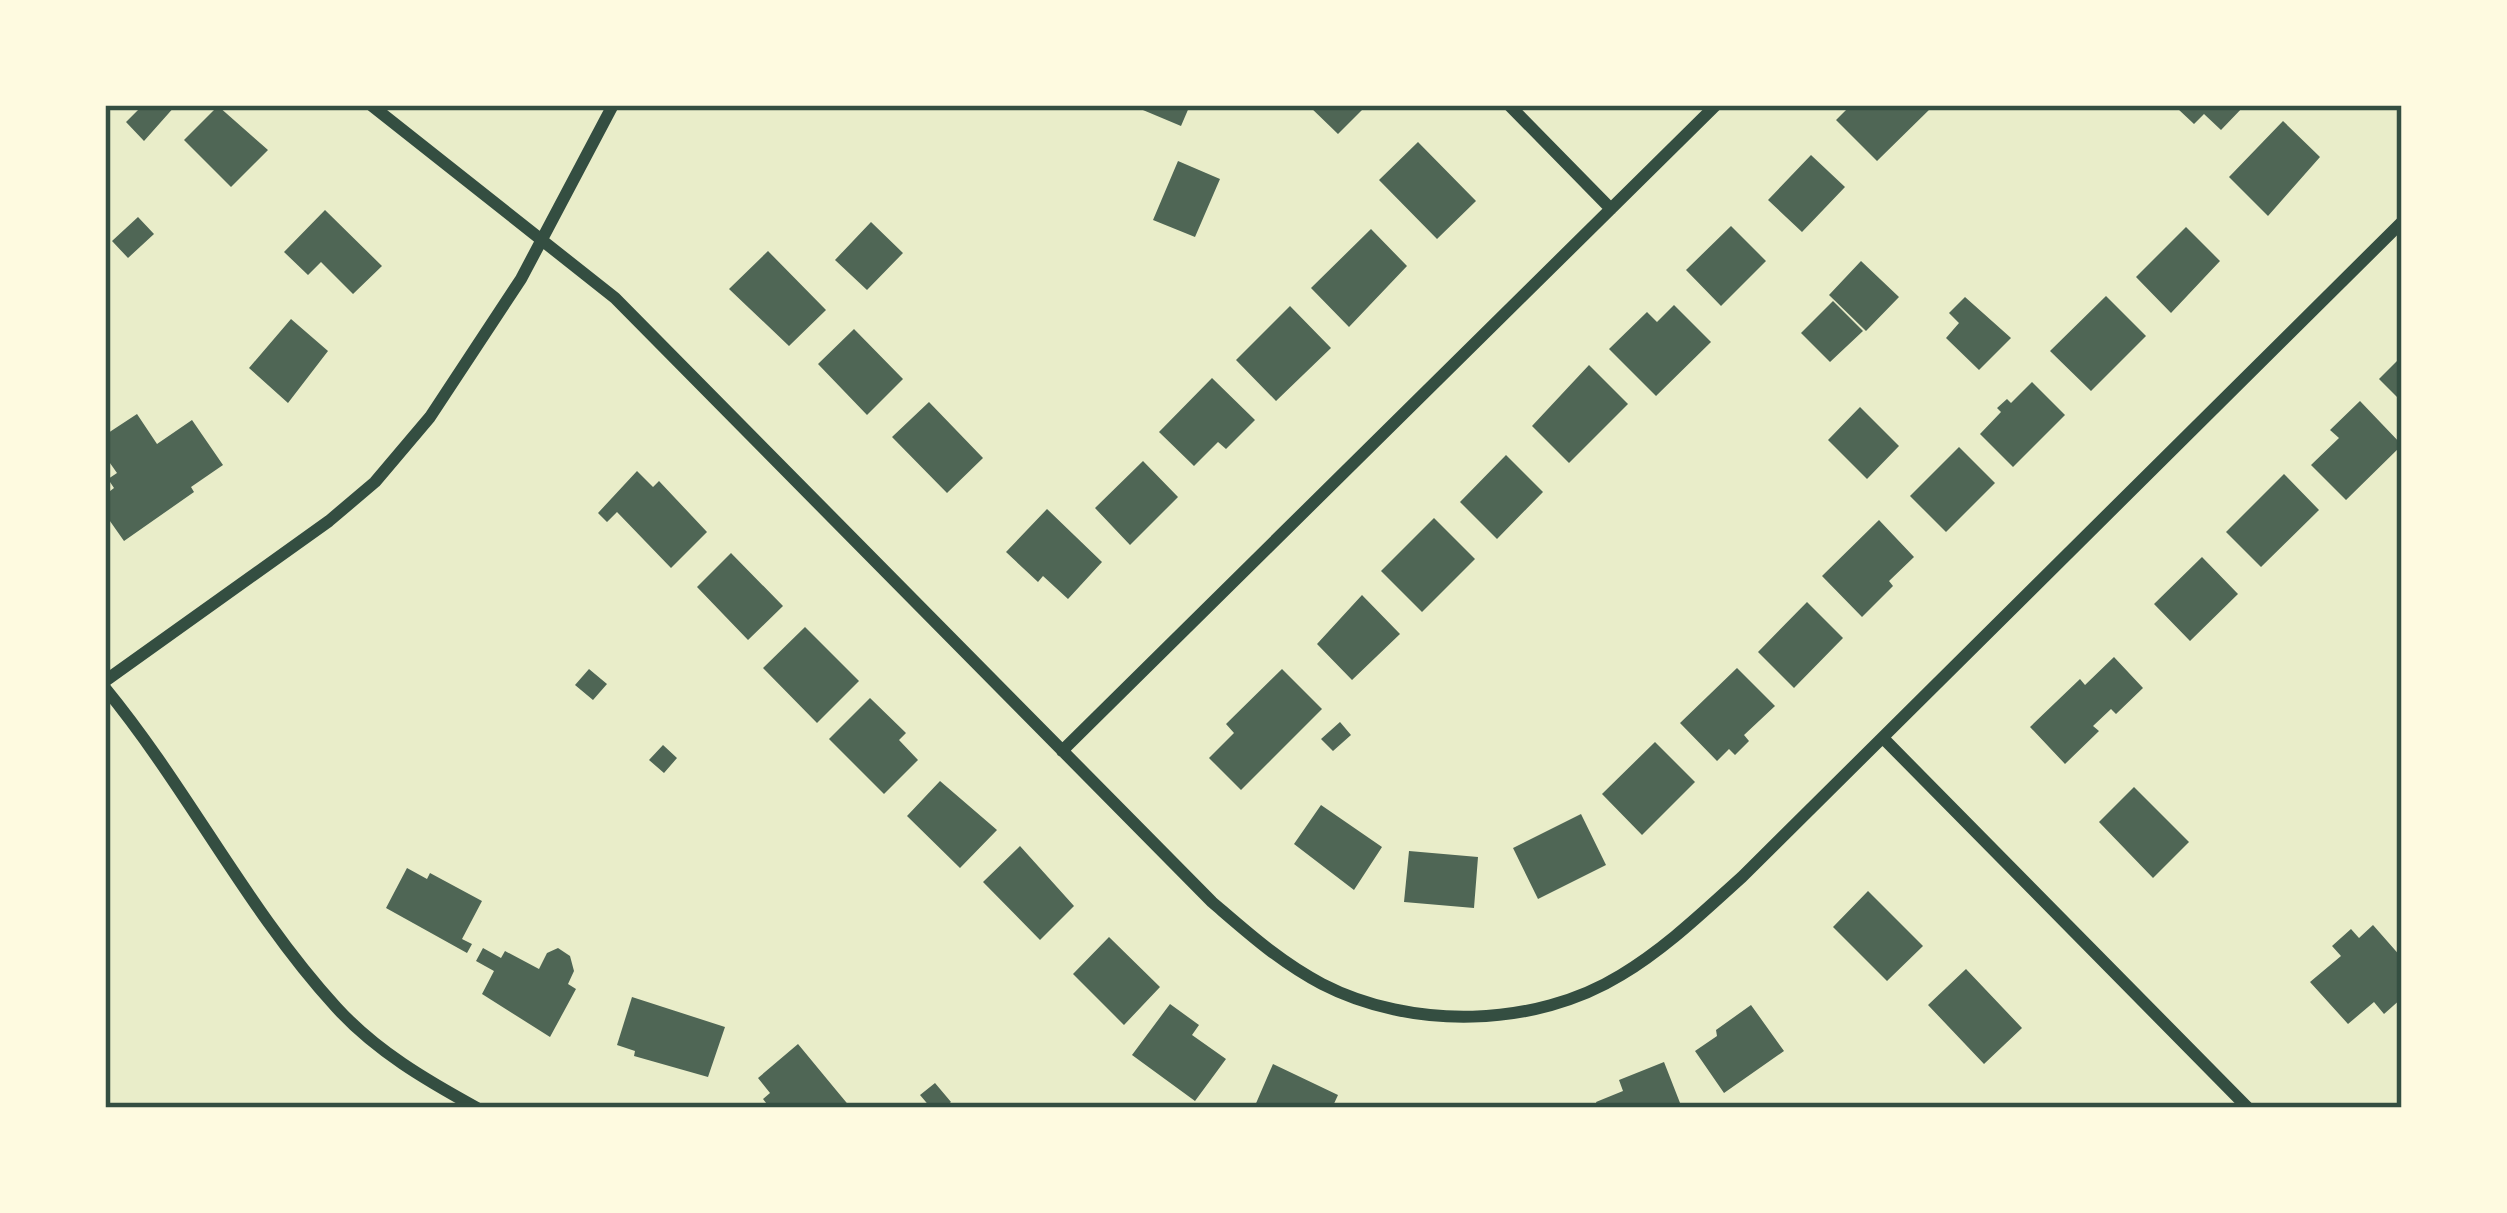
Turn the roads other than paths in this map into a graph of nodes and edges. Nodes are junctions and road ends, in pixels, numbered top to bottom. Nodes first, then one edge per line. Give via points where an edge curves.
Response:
1 (371, 105) edge
2 (613, 105) edge
3 (1509, 105) edge
4 (1716, 105) edge
5 (1611, 209) junction
6 (2402, 222) edge
7 (541, 236) junction
8 (105, 685) edge
9 (1883, 738) junction
10 (1062, 751) junction
11 (477, 1108) edge
12 (2248, 1108) edge

1 - 7 street
2 - 7 street
3 - 5 street
4 - 5 street
5 - 10 street
6 - 9 street
7 - 8 street via 443,397 375,482
7 - 10 street via 615,298
8 - 11 street via 337,1008 387,1054
9 - 10 street via 1742,878 1618,978 1535,1009 1464,1016 1347,995 1286,963 1212,902
9 - 12 street

